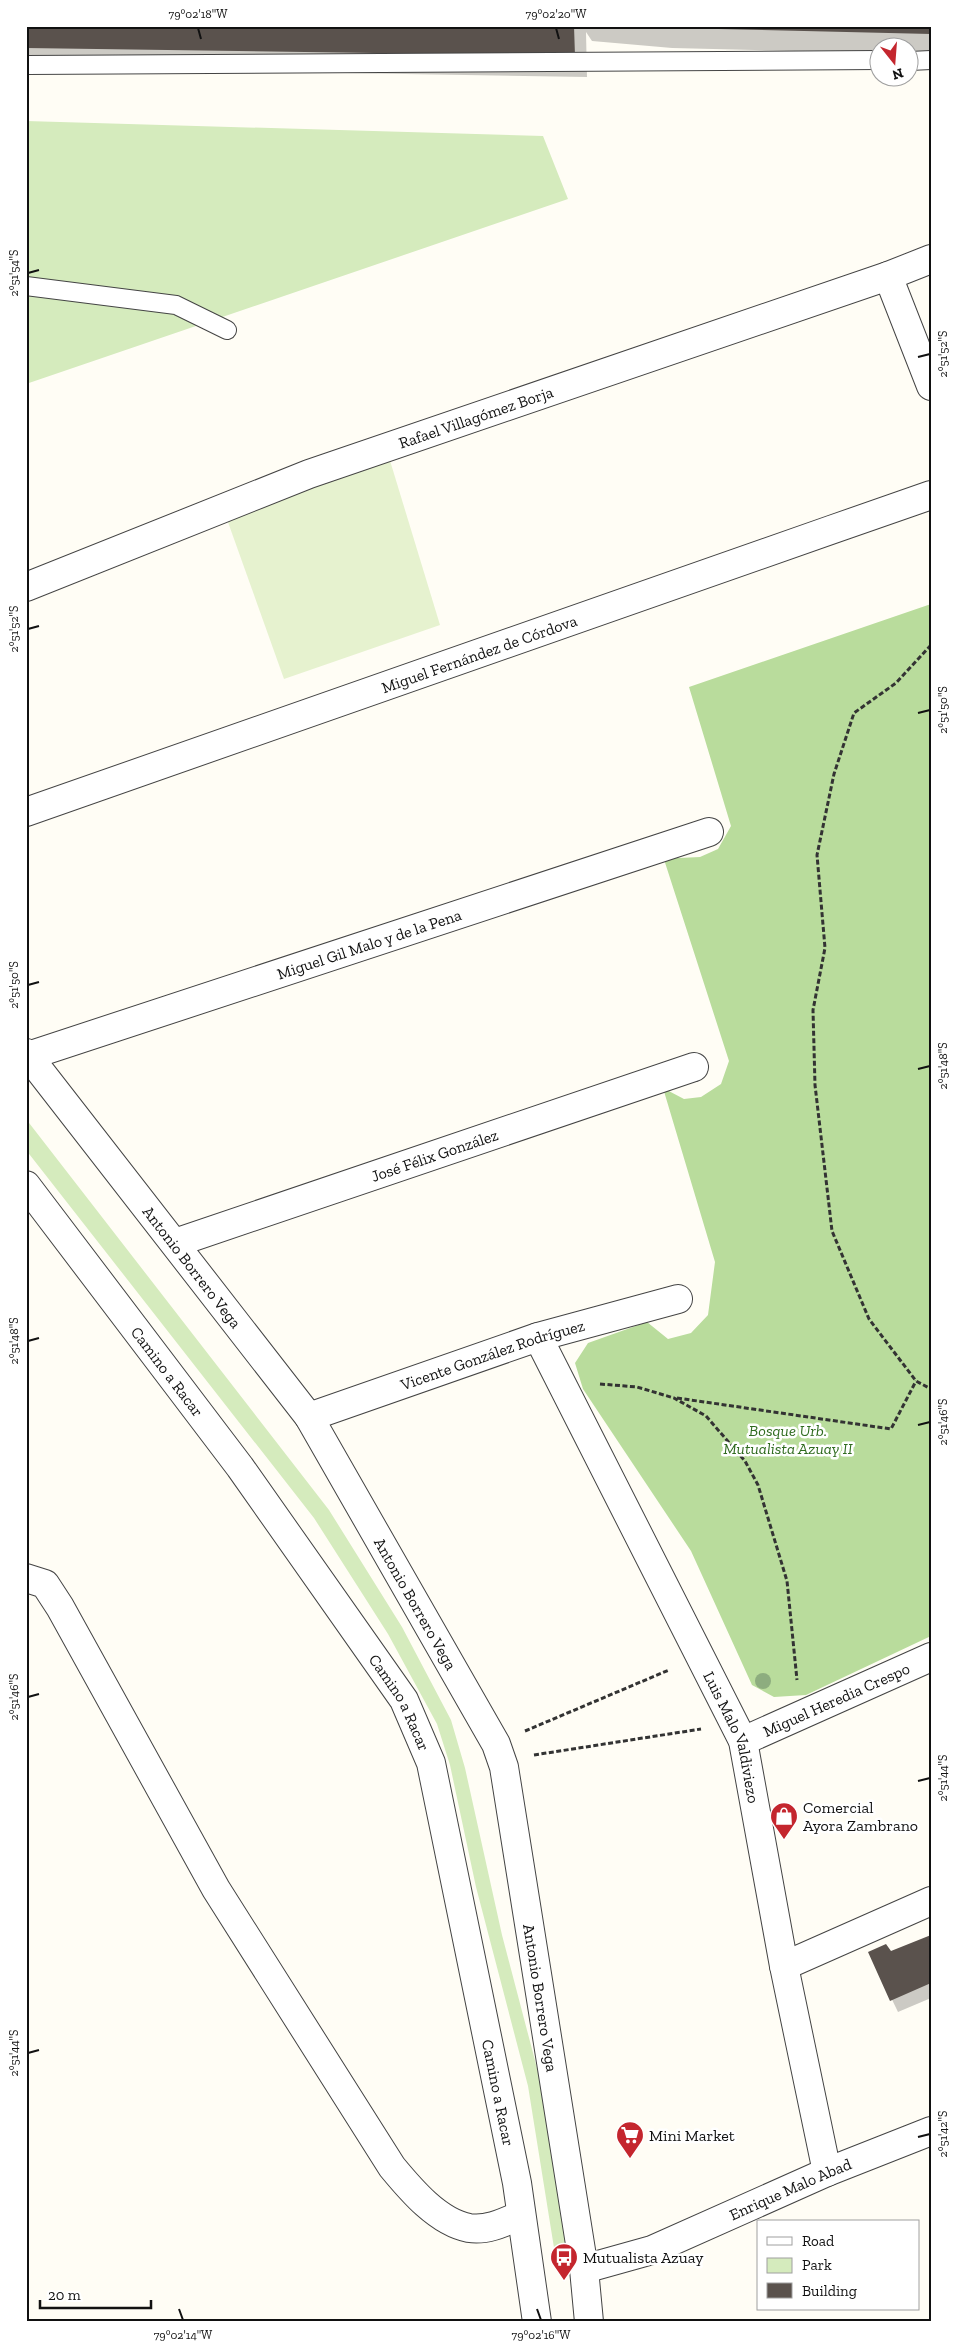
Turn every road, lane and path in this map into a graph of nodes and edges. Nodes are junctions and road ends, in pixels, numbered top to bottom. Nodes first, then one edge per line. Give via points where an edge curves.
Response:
1 (870, 60) edge
2 (26, 65) edge
3 (931, 259) edge
4 (888, 276) junction
5 (26, 286) edge
6 (227, 330) dead end
7 (931, 386) edge
8 (931, 494) edge
9 (26, 587) edge
10 (931, 645) edge
11 (26, 812) edge
12 (710, 832) dead end
13 (27, 1054) edge
14 (694, 1067) dead end
15 (26, 1185) edge
16 (175, 1243) junction
17 (678, 1299) dead end
18 (538, 1337) junction
19 (560, 1381) junction
20 (916, 1381) junction
21 (931, 1389) edge
22 (674, 1398) junction
23 (309, 1417) junction
24 (26, 1578) edge
25 (698, 1653) junction
26 (931, 1657) edge
27 (802, 1715) junction
28 (738, 1733) junction
29 (519, 1734) dead end
30 (530, 1755) dead end
31 (931, 1901) edge
32 (784, 1966) junction
33 (931, 2131) edge
34 (827, 2172) junction
35 (521, 2216) junction
36 (583, 2260) junction
37 (537, 2322) edge
38 (588, 2322) edge

1 - 2 lane
3 - 4 street, Rafael Villagómez Borja
4 - 7 street
4 - 9 street, Rafael Villagómez Borja via 309,474
5 - 6 lane via 176,305
8 - 11 street, Miguel Fernández de Córdova via 514,640 372,694
10 - 20 path via 896,683 854,713 834,774 817,855 825,948 813,1010 815,1085 832,1232 870,1319
12 - 13 street, Miguel Gil Malo y de la Pena
13 - 16 street, Antonio Borrero Vega
14 - 16 street, José Félix González
15 - 35 street, Camino a Racar via 240,1467 404,1700 431,1763 517,2183
16 - 23 street, Antonio Borrero Vega
17 - 18 street, Vicente González Rodríguez
18 - 19 street, Luis Malo Valdiviezo
18 - 23 street, Vicente González Rodríguez
19 - 22 path via 637,1387
19 - 25 street, Luis Malo Valdiviezo
20 - 21 path
20 - 22 path via 891,1429
22 - 27 path via 706,1416 745,1461 758,1485 786,1581
23 - 36 street, Antonio Borrero Vega via 496,1744 504,1768
24 - 35 street via 44,1584 60,1607 216,1890 392,2167 416,2196 469,2228 500,2224
25 - 28 street, Luis Malo Valdiviezo
25 - 29 path via 660,1674
26 - 27 street, Miguel Heredia Crespo
27 - 28 street, Miguel Heredia Crespo
28 - 30 path
28 - 32 street, Luis Malo Valdiviezo
31 - 32 street
32 - 34 street, Luis Malo Valdiviezo
33 - 34 street, Enrique Malo Abad
34 - 36 street, Enrique Malo Abad via 652,2250
35 - 37 street, Camino a Racar
36 - 38 street, Antonio Borrero Vega

